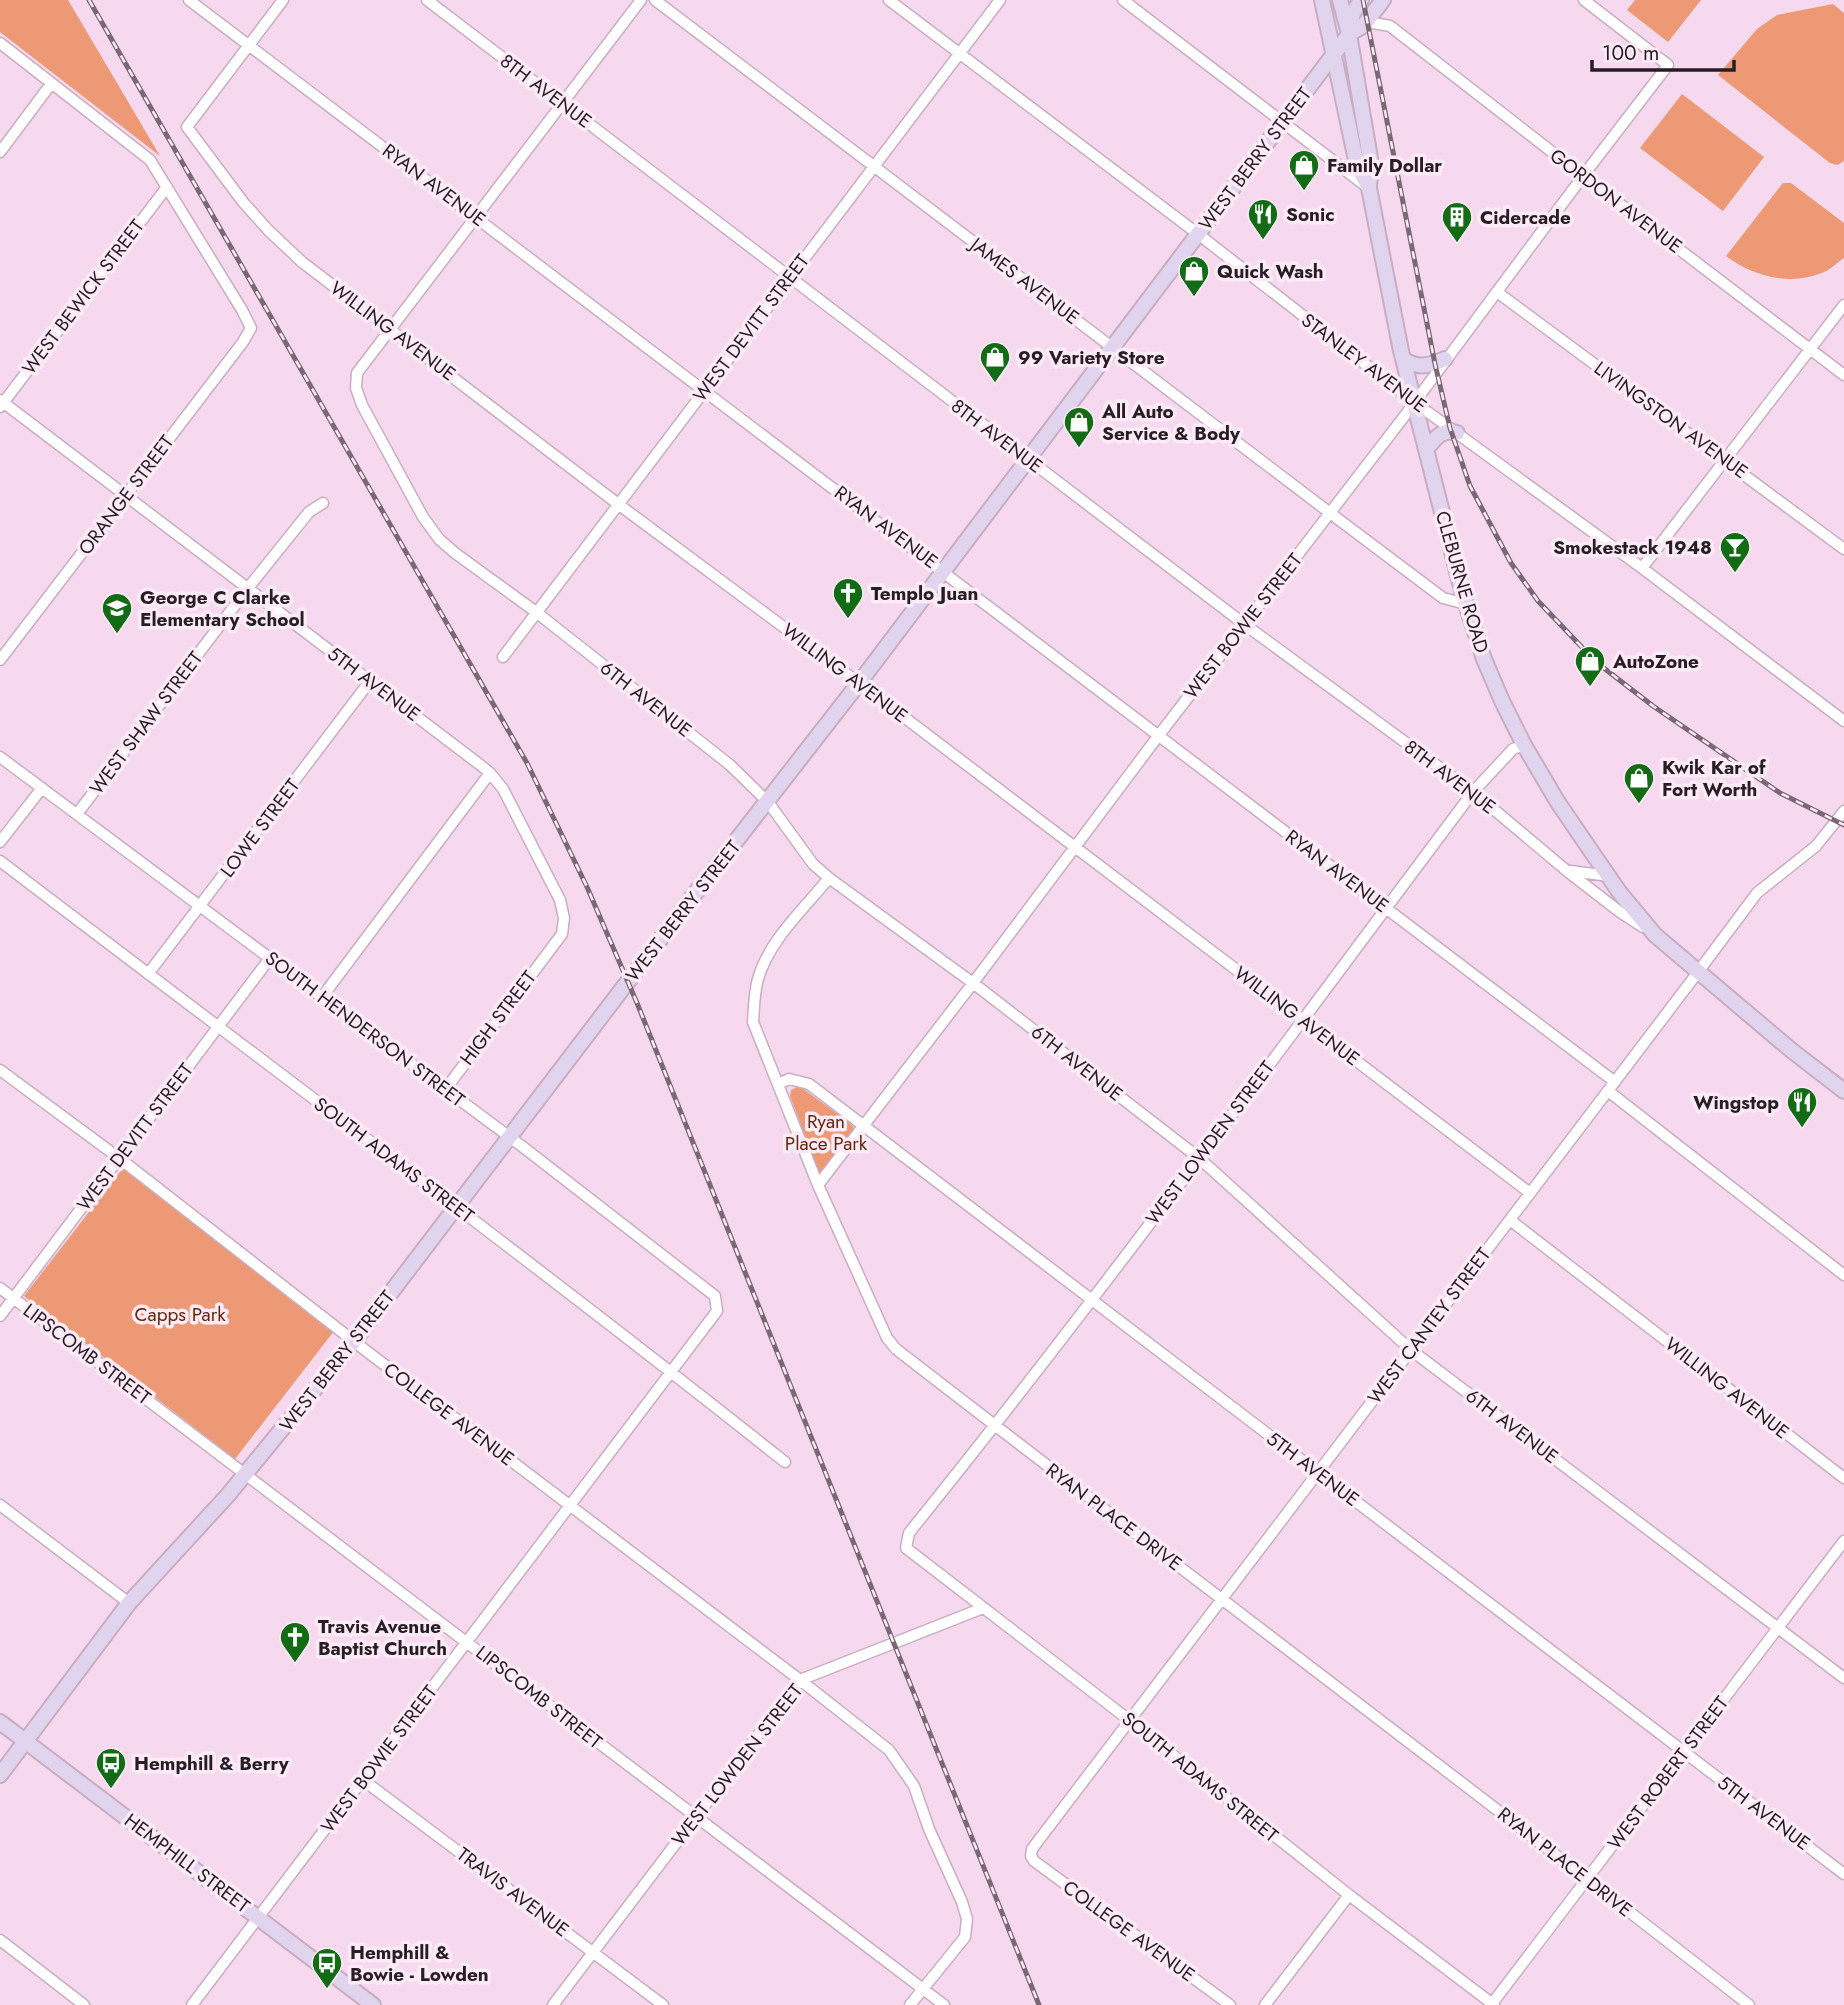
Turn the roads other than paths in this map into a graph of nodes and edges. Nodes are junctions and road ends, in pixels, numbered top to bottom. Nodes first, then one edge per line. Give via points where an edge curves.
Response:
1 (189, 0) edge
2 (283, 0) edge
3 (427, 0) edge
4 (640, 0) edge
5 (655, 0) edge
6 (889, 0) edge
7 (1000, 0) edge
8 (1123, 0) edge
9 (1322, 0) edge
10 (1340, 0) edge
11 (1361, 0) edge
12 (1384, 0) edge
13 (1584, 0) edge
14 (1365, 23) junction
15 (1390, 26) junction
16 (1349, 34) junction
17 (0, 43) edge
18 (248, 45) junction
19 (959, 54) junction
20 (1333, 55) junction
21 (51, 85) junction
22 (562, 103) junction
23 (1283, 121) junction
24 (0, 152) edge
25 (874, 166) junction
26 (1583, 176) junction
27 (167, 187) junction
28 (1369, 188) junction
29 (476, 217) junction
30 (1198, 234) junction
31 (790, 277) junction
32 (1497, 292) junction
33 (1844, 304) edge
34 (390, 330) junction
35 (1112, 347) junction
36 (1810, 349) junction
37 (1403, 359) junction
38 (1445, 359) junction
39 (1844, 375) edge
40 (704, 390) junction
41 (1414, 402) junction
42 (1, 404) edge
43 (1457, 433) junction
44 (1426, 450) junction
45 (1028, 459) junction
46 (1725, 460) junction
47 (126, 496) junction
48 (323, 503) dead end
49 (618, 504) junction
50 (1330, 513) junction
51 (1844, 549) edge
52 (1642, 568) junction
53 (944, 571) junction
54 (248, 588) junction
55 (1466, 604) junction
56 (536, 612) junction
57 (1244, 624) junction
58 (503, 657) dead end
59 (0, 660) edge
60 (370, 681) junction
61 (859, 683) junction
62 (1844, 721) edge
63 (1159, 735) junction
64 (1524, 745) junction
65 (0, 757) edge
66 (490, 773) junction
67 (42, 788) junction
68 (1473, 792) junction
69 (768, 802) junction
70 (1844, 811) edge
71 (77, 814) junction
72 (0, 842) edge
73 (1075, 847) junction
74 (0, 861) edge
75 (1567, 871) junction
76 (1609, 876) junction
77 (830, 878) junction
78 (200, 907) junction
79 (1386, 908) junction
80 (1656, 934) junction
81 (552, 947) joint
82 (270, 958) junction
83 (1698, 973) junction
84 (148, 974) junction
85 (973, 983) junction
86 (322, 997) junction
87 (1302, 1020) junction
88 (217, 1027) junction
89 (0, 1070) edge
90 (1615, 1082) junction
91 (778, 1084) junction
92 (445, 1090) junction
93 (1608, 1091) junction
94 (1844, 1091) edge
95 (864, 1126) junction
96 (510, 1138) junction
97 (119, 1158) junction
98 (1199, 1158) junction
99 (818, 1185) junction
100 (1530, 1193) junction
101 (457, 1208) junction
102 (1510, 1220) junction
103 (1844, 1275) edge
104 (0, 1288) edge
105 (13, 1298) junction
106 (1092, 1300) junction
107 (718, 1311) joint
108 (0, 1316) edge
109 (354, 1341) junction
110 (1411, 1350) junction
111 (671, 1372) junction
112 (995, 1426) junction
113 (785, 1462) dead end
114 (1318, 1472) junction
115 (245, 1475) junction
116 (1844, 1478) edge
117 (0, 1505) edge
118 (570, 1506) junction
119 (1844, 1541) edge
120 (906, 1548) joint
121 (1222, 1599) junction
122 (129, 1603) junction
123 (983, 1608) junction
124 (1778, 1628) junction
125 (467, 1642) junction
126 (1844, 1678) edge
127 (800, 1680) junction
128 (1129, 1720) junction
129 (0, 1722) edge
130 (25, 1741) junction
131 (1684, 1752) junction
132 (0, 1775) edge
133 (363, 1780) junction
134 (696, 1818) junction
135 (1031, 1856) joint
136 (1844, 1874) edge
137 (1587, 1879) junction
138 (1349, 1895) junction
139 (258, 1918) junction
140 (0, 1940) edge
141 (593, 1952) junction
142 (922, 1989) junction
143 (1492, 2004) edge
144 (84, 2005) edge
145 (192, 2005) edge
146 (373, 2005) edge
147 (553, 2005) edge
148 (663, 2005) edge
149 (910, 2005) edge
150 (944, 2005) edge
151 (1230, 2005) edge
152 (1265, 2005) edge
153 (1749, 2005) edge

1 - 18 street, RYAN AVENUE
2 - 18 street
3 - 22 street, 8TH AVENUE
4 - 22 street
5 - 25 street, JAMES AVENUE
6 - 19 street, STANLEY AVENUE
7 - 19 street, WEST DEVITT STREET
8 - 23 street
9 - 20 main road, CLEBURNE ROAD
10 - 16 main road, CLEBURNE ROAD
11 - 16 main road, WEST BERRY STREET
12 - 14 main road, WEST BERRY STREET
12 - 15 street via 1382,10
13 - 26 street, WEST BOWIE STREET via 1668,65
14 - 15 street
14 - 16 main road, WEST BERRY STREET
15 - 26 street, GORDON AVENUE
16 - 20 main road, WEST BERRY STREET
16 - 28 main road, CLEBURNE ROAD via 1371,164
17 - 21 street
18 - 29 street, RYAN AVENUE
18 - 34 street, WILLING AVENUE via 187,127 269,231
19 - 25 street, WEST DEVITT STREET
19 - 30 street, STANLEY AVENUE
20 - 23 main road, WEST BERRY STREET
20 - 28 main road, CLEBURNE ROAD via 1357,165
21 - 24 street
21 - 27 street via 150,160
22 - 29 street
22 - 31 street, 8TH AVENUE
23 - 28 street
23 - 30 main road, WEST BERRY STREET
25 - 31 street, WEST DEVITT STREET
25 - 35 street, JAMES AVENUE
26 - 32 street, WEST BOWIE STREET
26 - 36 street, GORDON AVENUE
27 - 42 street, WEST BEWICK STREET
27 - 47 street, ORANGE STREET via 251,328
28 - 37 main road, CLEBURNE ROAD
29 - 34 street
29 - 40 street, RYAN AVENUE
30 - 35 main road, WEST BERRY STREET
30 - 41 street, STANLEY AVENUE
31 - 40 street, WEST DEVITT STREET
31 - 45 street, 8TH AVENUE
32 - 38 street, WEST BOWIE STREET
32 - 46 street, LIVINGSTON AVENUE
33 - 36 street
34 - 49 street, WILLING AVENUE
34 - 56 street, 6TH AVENUE via 357,373 362,405 439,539
35 - 45 main road, WEST BERRY STREET
35 - 50 street, JAMES AVENUE
36 - 39 street, GORDON AVENUE
36 - 46 street
37 - 38 main road via 1423,367
37 - 41 main road, CLEBURNE ROAD
38 - 41 street, WEST BOWIE STREET
40 - 49 street, WEST DEVITT STREET
40 - 53 street, RYAN AVENUE
41 - 43 street, STANLEY AVENUE
41 - 44 main road, CLEBURNE ROAD
41 - 50 street, WEST BOWIE STREET
42 - 47 street, 5TH AVENUE
43 - 44 main road via 1442,433
43 - 52 street, STANLEY AVENUE
44 - 55 main road, CLEBURNE ROAD
45 - 53 main road, WEST BERRY STREET
45 - 57 street, 8TH AVENUE
46 - 51 street, LIVINGSTON AVENUE
46 - 52 street
47 - 54 street, 5TH AVENUE
47 - 59 street, ORANGE STREET
48 - 54 street, WEST SHAW STREET via 309,512
49 - 56 street, WEST DEVITT STREET
49 - 61 street, WILLING AVENUE
50 - 55 street, JAMES AVENUE via 1443,598
50 - 57 street, WEST BOWIE STREET
52 - 62 street, STANLEY AVENUE
53 - 61 main road, WEST BERRY STREET
53 - 63 street, RYAN AVENUE
54 - 60 street, 5TH AVENUE
54 - 71 street, WEST SHAW STREET
55 - 64 main road, CLEBURNE ROAD via 1484,659
56 - 58 street, WEST DEVITT STREET
56 - 69 street, 6TH AVENUE via 730,765
57 - 63 street, WEST BOWIE STREET
57 - 68 street, 8TH AVENUE
60 - 66 street, 5TH AVENUE
60 - 78 street, LOWE STREET
61 - 69 main road, WEST BERRY STREET
61 - 73 street, WILLING AVENUE
63 - 73 street, WEST BOWIE STREET
63 - 79 street, RYAN AVENUE
64 - 68 street, WEST LOWDEN STREET via 1514,749
64 - 76 main road, CLEBURNE ROAD
65 - 67 street, SOUTH HENDERSON STREET
66 - 81 street, 5TH AVENUE via 503,789 561,900 562,934
66 - 86 street
67 - 71 street, SOUTH HENDERSON STREET
67 - 72 street
68 - 75 street, 8TH AVENUE
68 - 79 street, WEST LOWDEN STREET
69 - 77 street, 6TH AVENUE via 813,864
69 - 96 main road, WEST BERRY STREET
70 - 83 street, WEST CANTEY STREET via 1816,846 1757,893
71 - 78 street, SOUTH HENDERSON STREET
73 - 85 street, WEST BOWIE STREET
73 - 87 street, WILLING AVENUE
74 - 84 street, SOUTH ADAMS STREET
75 - 76 street
75 - 80 street, 8TH AVENUE
76 - 80 main road, CLEBURNE ROAD
77 - 85 street, 6TH AVENUE
77 - 91 street, RYAN PLACE DRIVE via 780,938 758,979 753,1022
78 - 82 street, SOUTH HENDERSON STREET
78 - 84 street, LOWE STREET
79 - 87 street, WEST LOWDEN STREET
79 - 90 street, RYAN AVENUE
80 - 83 main road, 8TH AVENUE
81 - 92 street, HIGH STREET
82 - 86 street, SOUTH HENDERSON STREET
82 - 88 street, WEST DEVITT STREET
83 - 90 street, WEST CANTEY STREET
83 - 94 main road, 8TH AVENUE
84 - 88 street, SOUTH ADAMS STREET
85 - 95 street, WEST BOWIE STREET
85 - 98 street, 6TH AVENUE
86 - 92 street, SOUTH HENDERSON STREET
87 - 98 street, WEST LOWDEN STREET
87 - 100 street, WILLING AVENUE
88 - 97 street, WEST DEVITT STREET
88 - 101 street, SOUTH ADAMS STREET
89 - 97 street, COLLEGE AVENUE
90 - 93 street, WEST CANTEY STREET
91 - 95 street, 5TH AVENUE via 789,1079 808,1084
91 - 99 street, RYAN PLACE DRIVE
92 - 96 street, SOUTH HENDERSON STREET
93 - 100 street, WEST CANTEY STREET
93 - 103 street
95 - 99 street, WEST BOWIE STREET
95 - 106 street, 5TH AVENUE
96 - 101 main road, WEST BERRY STREET
96 - 107 street, SOUTH HENDERSON STREET via 715,1296
97 - 105 street, WEST DEVITT STREET
97 - 109 street, COLLEGE AVENUE
98 - 106 street, WEST LOWDEN STREET
98 - 110 street, 6TH AVENUE
99 - 112 street, RYAN PLACE DRIVE via 887,1338
100 - 102 street, WEST CANTEY STREET
101 - 109 main road, WEST BERRY STREET
101 - 111 street, SOUTH ADAMS STREET
102 - 110 street, WEST CANTEY STREET
102 - 116 street, WILLING AVENUE
104 - 105 street, LIPSCOMB STREET
105 - 108 street, WEST DEVITT STREET
105 - 115 street, LIPSCOMB STREET
106 - 112 street, WEST LOWDEN STREET
106 - 114 street, 5TH AVENUE
107 - 111 street, WEST BOWIE STREET
109 - 115 main road, WEST BERRY STREET
109 - 118 street, COLLEGE AVENUE
110 - 114 street, WEST CANTEY STREET
110 - 124 street, 6TH AVENUE
111 - 113 street, SOUTH ADAMS STREET
111 - 118 street, WEST BOWIE STREET
112 - 120 street, WEST LOWDEN STREET via 909,1533
112 - 121 street, RYAN PLACE DRIVE
114 - 121 street, WEST CANTEY STREET
114 - 131 street, 5TH AVENUE
115 - 122 main road, WEST BERRY STREET
115 - 125 street, LIPSCOMB STREET
117 - 122 street
118 - 125 street, WEST BOWIE STREET
118 - 127 street, COLLEGE AVENUE
119 - 124 street, WEST ROBERT STREET
120 - 123 street, SOUTH ADAMS STREET
121 - 128 street, WEST CANTEY STREET
121 - 137 street, RYAN PLACE DRIVE
122 - 130 main road, WEST BERRY STREET
123 - 127 street, WEST LOWDEN STREET
123 - 128 street, SOUTH ADAMS STREET
124 - 126 street, 6TH AVENUE
124 - 131 street, WEST ROBERT STREET
125 - 133 street, WEST BOWIE STREET
125 - 134 street, LIPSCOMB STREET
127 - 134 street, WEST LOWDEN STREET
127 - 142 street, COLLEGE AVENUE via 879,1741 896,1760 914,1787 962,1902 967,1919 965,1937
128 - 135 street, WEST CANTEY STREET via 1039,1838
128 - 138 street, SOUTH ADAMS STREET
129 - 130 main road, HEMPHILL STREET
130 - 132 main road, WEST BERRY STREET
130 - 139 main road, HEMPHILL STREET
131 - 136 street, 5TH AVENUE
131 - 137 street, WEST ROBERT STREET
133 - 139 street, WEST BOWIE STREET
133 - 141 street, TRAVIS AVENUE
134 - 141 street, WEST LOWDEN STREET
134 - 142 street, LIPSCOMB STREET
135 - 151 street, COLLEGE AVENUE
137 - 143 street, WEST ROBERT STREET
137 - 153 street, RYAN PLACE DRIVE
138 - 143 street, SOUTH ADAMS STREET
138 - 152 street
139 - 145 street, WEST BOWIE STREET
139 - 146 main road, HEMPHILL STREET
140 - 144 street
141 - 147 street, WEST LOWDEN STREET
141 - 148 street, TRAVIS AVENUE
142 - 149 street
142 - 150 street, LIPSCOMB STREET

